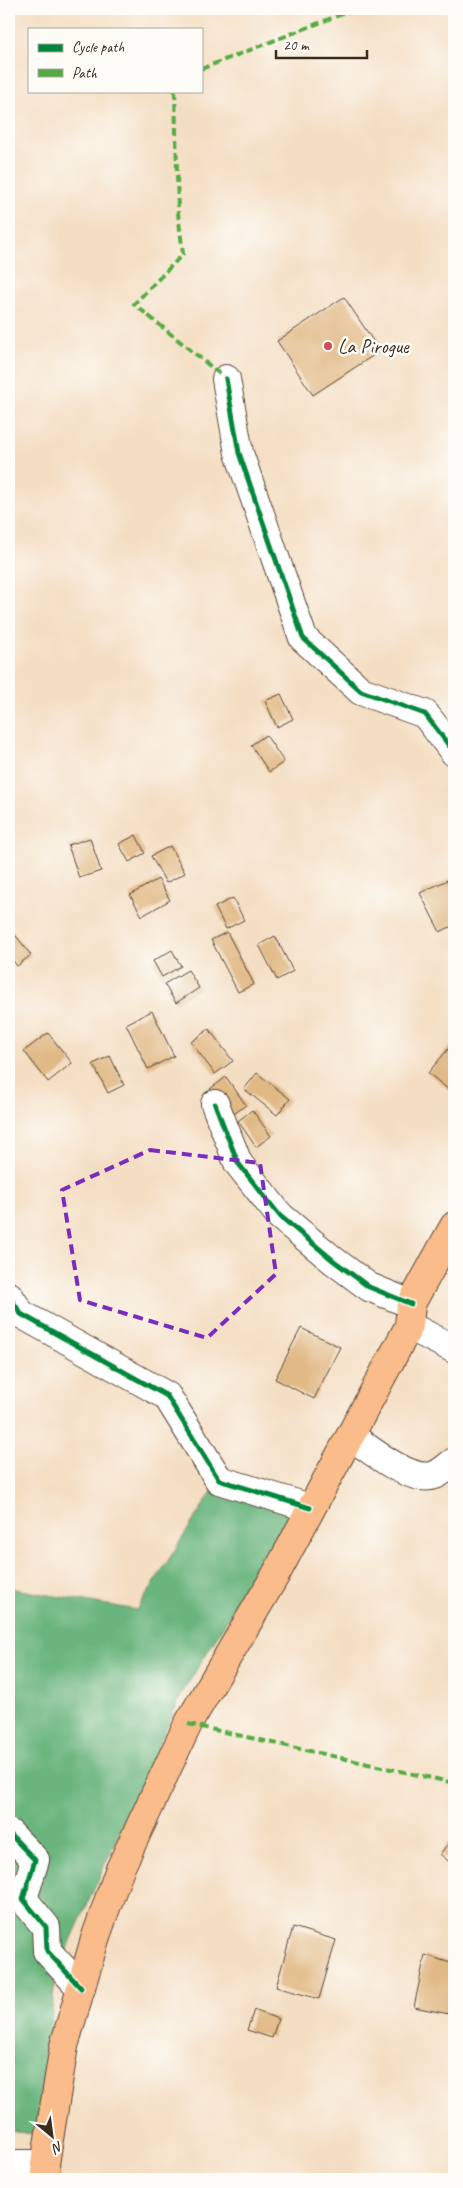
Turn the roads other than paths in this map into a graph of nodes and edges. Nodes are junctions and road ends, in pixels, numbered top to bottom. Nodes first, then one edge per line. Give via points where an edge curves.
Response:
1 (226, 379) dead end
2 (454, 752) edge
3 (214, 1104) dead end
4 (454, 1226) edge
5 (9, 1296) edge
6 (410, 1315) junction
7 (454, 1350) edge
8 (351, 1436) junction
9 (454, 1462) edge
10 (310, 1508) junction
11 (9, 1833) edge
12 (81, 1988) junction
13 (9, 2164) edge
14 (46, 2172) edge

1 - 2 street via 239,453 303,638 361,691 426,714
3 - 6 street via 238,1163 280,1216 334,1261
4 - 6 main road
5 - 10 street via 20,1314 167,1396 219,1480
6 - 7 street
6 - 8 main road
8 - 9 street via 392,1465 422,1477 435,1475
8 - 10 main road
10 - 12 main road via 180,1742 119,1871 94,1939
11 - 12 street via 35,1860 23,1899 46,1927 47,1951
12 - 14 main road via 64,2046
13 - 14 street

